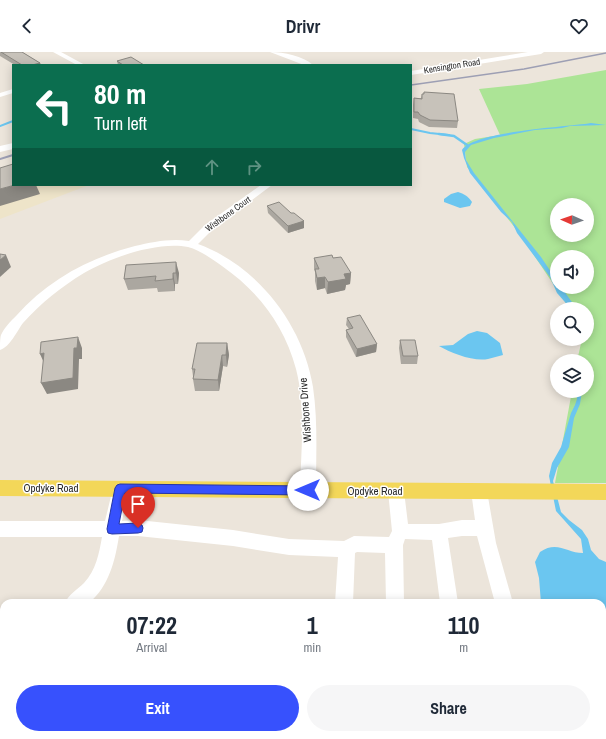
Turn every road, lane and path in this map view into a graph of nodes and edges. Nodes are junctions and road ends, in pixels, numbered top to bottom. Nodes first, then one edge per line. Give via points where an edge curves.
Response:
1 (56, 52) edge
2 (273, 52) edge
3 (503, 52) edge
4 (541, 52) edge
5 (511, 57) junction
6 (80, 64) edge
7 (308, 64) edge
8 (412, 73) edge
9 (12, 91) edge
10 (0, 95) edge
11 (12, 146) edge
12 (0, 149) edge
13 (266, 186) edge
14 (191, 245) junction
15 (0, 345) edge
16 (0, 488) edge
17 (120, 488) junction
18 (308, 490) junction
19 (396, 491) junction
20 (479, 491) junction
21 (606, 492) edge
22 (484, 528) junction
23 (0, 529) edge
24 (112, 529) junction
25 (439, 532) junction
26 (397, 538) junction
27 (347, 549) junction
28 (78, 599) edge
29 (344, 599) edge
30 (396, 599) edge
31 (448, 599) edge
32 (503, 599) edge

1 - 6 street
2 - 7 street
3 - 5 street
4 - 5 street, Kensington Road
5 - 8 street, Kensington Road
9 - 10 street
11 - 12 street
13 - 14 street, Wishbone Court via 209,227
14 - 15 street, Wishbone Drive via 169,243 150,246 118,254 88,266 64,280 34,304
14 - 18 street, Wishbone Drive via 212,254 256,286 274,308 292,340 300,362 306,392
16 - 17 main road, Opdyke Road
17 - 18 main road, Opdyke Road
17 - 24 street
18 - 19 main road, Opdyke Road
19 - 20 main road, Opdyke Road
19 - 26 street
20 - 21 main road, Opdyke Road
20 - 22 street
22 - 25 street
22 - 32 street
23 - 24 street
24 - 27 street via 164,530 289,547
24 - 28 street via 99,578
25 - 26 street
25 - 31 street
26 - 27 street via 354,544
26 - 30 street
27 - 29 street

